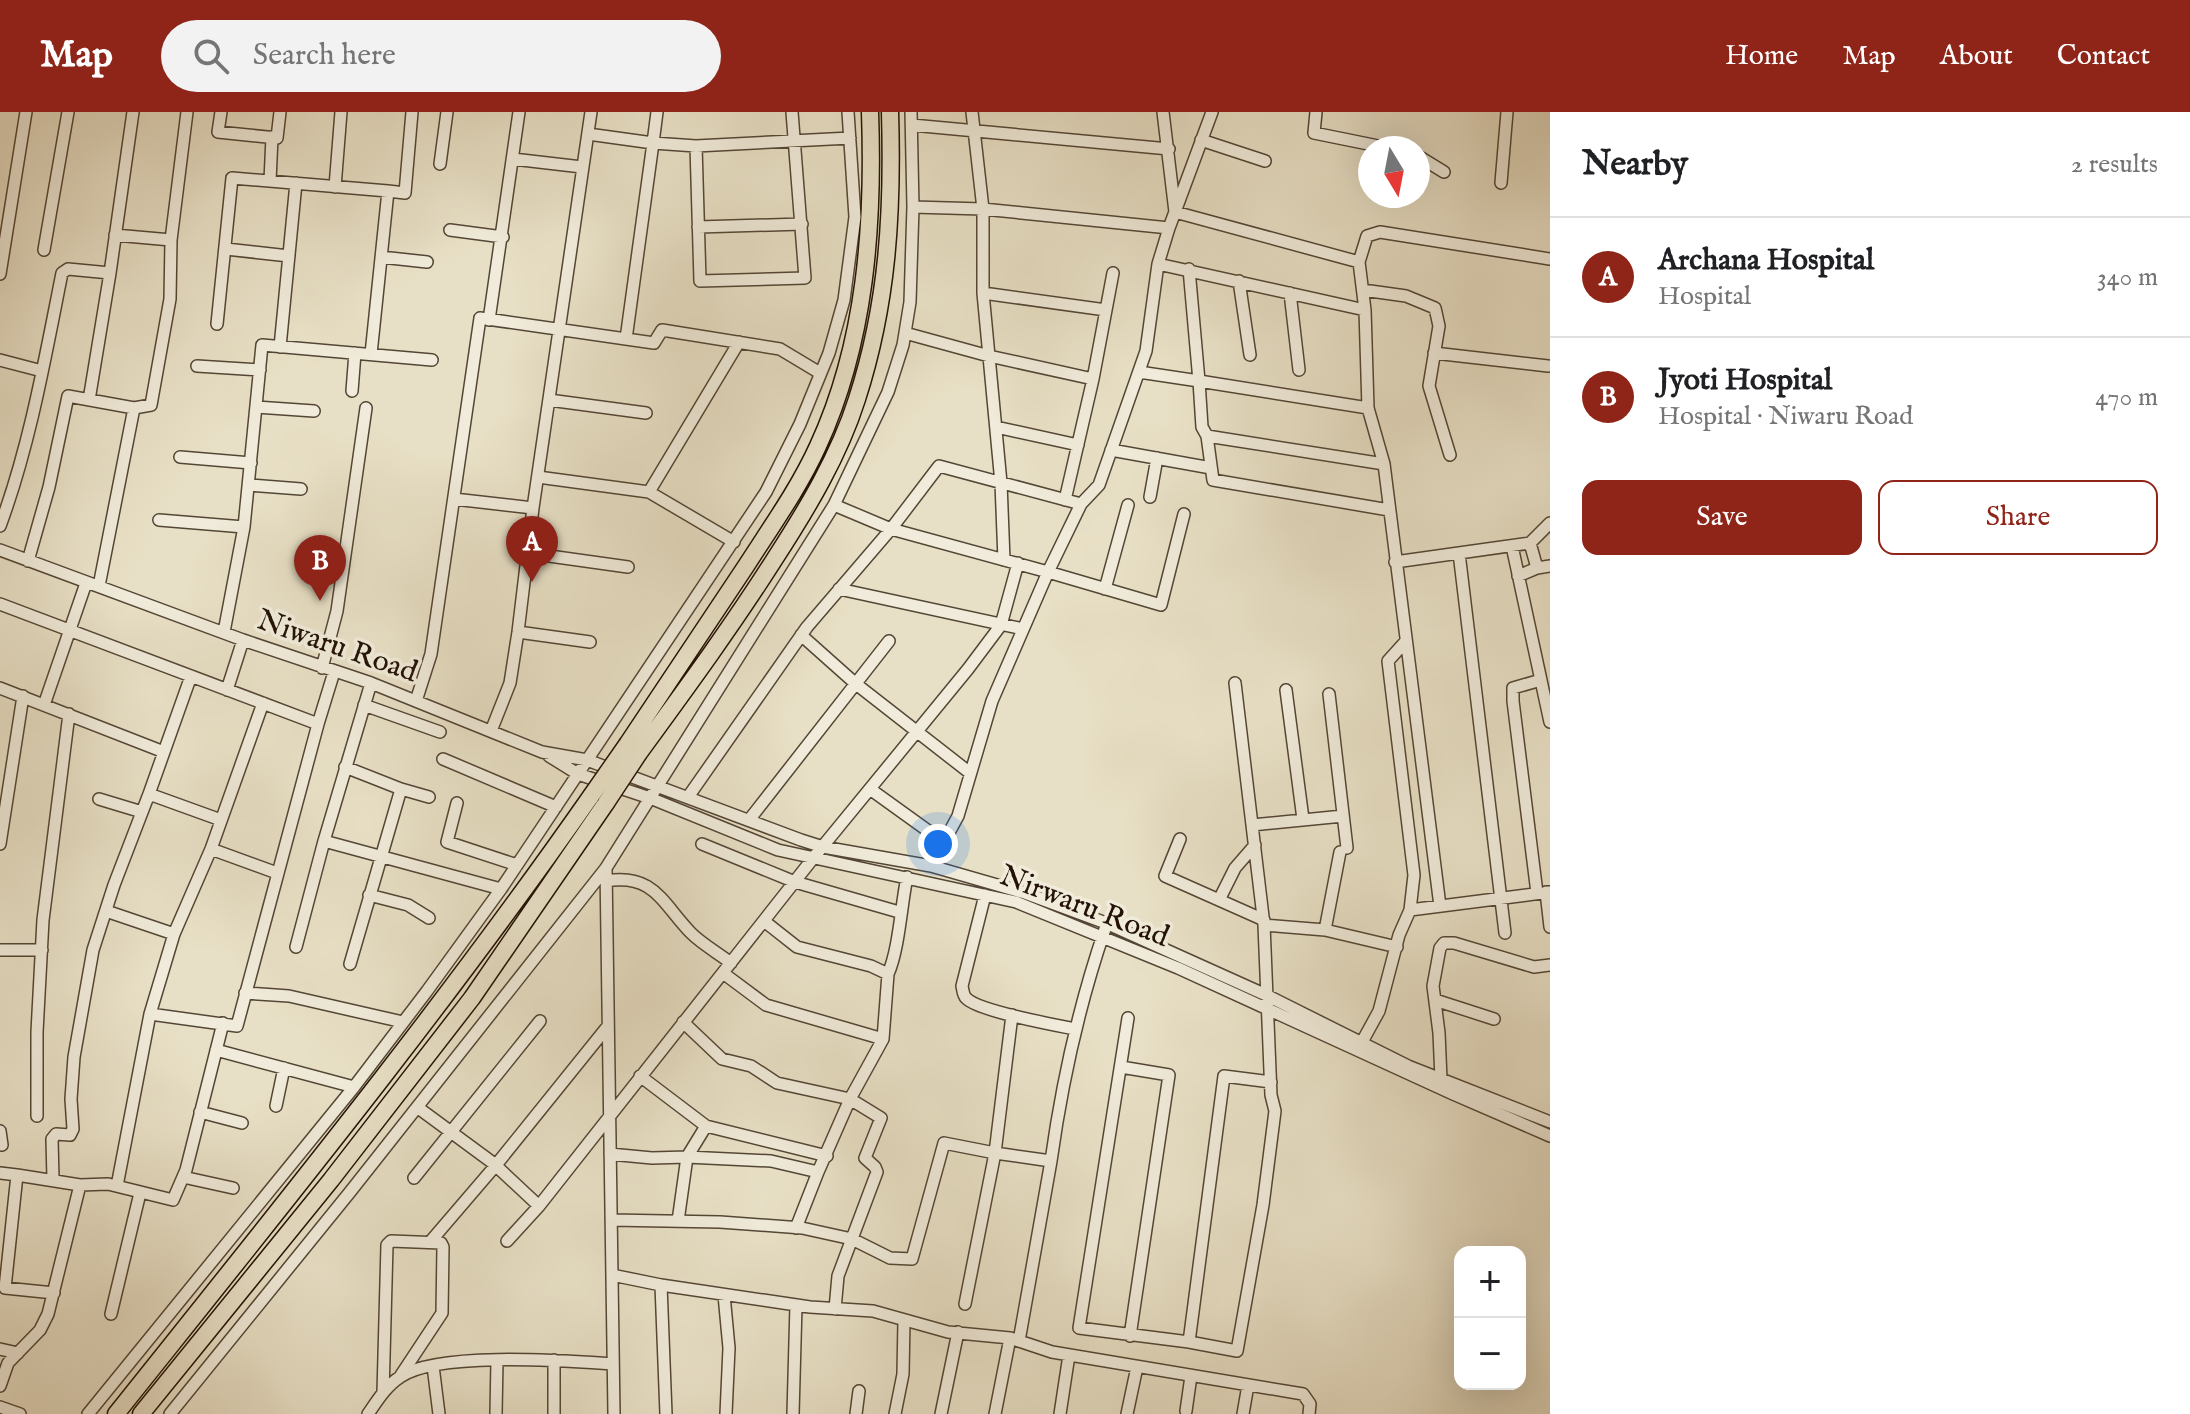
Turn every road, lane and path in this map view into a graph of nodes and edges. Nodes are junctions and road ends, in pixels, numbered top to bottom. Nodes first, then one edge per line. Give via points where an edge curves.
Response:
1 (26, 112) edge
2 (68, 112) edge
3 (133, 112) edge
4 (187, 112) edge
5 (221, 112) edge
6 (280, 112) edge
7 (341, 112) edge
8 (412, 112) edge
9 (447, 112) edge
10 (519, 112) edge
11 (591, 112) edge
12 (657, 112) edge
13 (792, 112) edge
14 (848, 112) edge
15 (870, 112) edge
16 (890, 112) edge
17 (911, 112) edge
18 (972, 112) edge
19 (1163, 112) edge
20 (1212, 112) edge
21 (1316, 112) edge
22 (1507, 112) edge
23 (912, 125) junction
24 (973, 130) junction
25 (588, 134) junction
26 (272, 137) junction
27 (850, 138) junction
28 (1201, 140) junction
29 (794, 141) junction
30 (1358, 142) edge
31 (653, 143) junction
32 (696, 146) junction
33 (1169, 149) junction
34 (513, 159) junction
35 (1265, 161) dead end
36 (1430, 163) edge
37 (440, 164) dead end
38 (582, 167) junction
39 (1444, 172) dead end
40 (270, 181) junction
41 (296, 183) junction
42 (1501, 183) dead end
43 (335, 187) junction
44 (388, 191) junction
45 (913, 207) junction
46 (983, 209) junction
47 (1175, 212) junction
48 (802, 224) junction
49 (698, 227) junction
50 (1169, 228) junction
51 (450, 230) dead end
52 (115, 235) junction
53 (503, 237) junction
54 (171, 240) junction
55 (226, 249) junction
56 (44, 250) dead end
57 (289, 256) junction
58 (381, 257) junction
59 (1550, 259) edge
60 (427, 262) dead end
61 (1359, 262) junction
62 (1158, 264) junction
63 (1189, 269) junction
64 (110, 273) junction
65 (1113, 273) dead end
66 (0, 274) edge
67 (1239, 281) junction
68 (1363, 290) junction
69 (983, 293) junction
70 (1290, 293) junction
71 (1106, 310) junction
72 (1365, 310) junction
73 (489, 320) junction
74 (217, 324) dead end
75 (559, 330) junction
76 (905, 333) junction
77 (626, 339) junction
78 (739, 342) junction
79 (280, 347) junction
80 (355, 353) junction
81 (1434, 353) junction
82 (371, 354) junction
83 (1250, 355) dead end
84 (989, 356) junction
85 (0, 360) edge
86 (432, 360) dead end
87 (197, 366) dead end
88 (1548, 366) dead end
89 (260, 370) junction
90 (1299, 370) dead end
91 (42, 371) junction
92 (1139, 372) junction
93 (820, 373) junction
94 (1093, 379) junction
95 (1199, 381) junction
96 (352, 391) dead end
97 (89, 400) junction
98 (549, 400) junction
99 (256, 407) junction
100 (134, 408) junction
101 (366, 408) dead end
102 (1368, 408) junction
103 (314, 411) dead end
104 (646, 413) dead end
105 (996, 427) junction
106 (1207, 436) junction
107 (1078, 445) junction
108 (1111, 450) junction
109 (1450, 455) dead end
110 (180, 457) dead end
111 (1157, 458) junction
112 (251, 463) junction
113 (1384, 464) junction
114 (1211, 468) junction
115 (538, 477) junction
116 (1001, 483) junction
117 (249, 485) junction
118 (301, 489) dead end
119 (649, 492) junction
120 (1150, 497) dead end
121 (454, 499) junction
122 (1065, 500) junction
123 (1081, 504) junction
124 (834, 505) junction
125 (1128, 505) dead end
126 (533, 508) junction
127 (1389, 510) junction
128 (1184, 514) dead end
129 (159, 520) dead end
130 (1550, 523) edge
131 (0, 526) edge
132 (244, 527) junction
133 (891, 529) junction
134 (734, 542) junction
135 (1530, 543) junction
136 (1512, 546) junction
137 (528, 553) junction
138 (1459, 553) junction
139 (1, 554) edge
140 (1004, 560) junction
141 (28, 561) junction
142 (1395, 562) junction
143 (1018, 563) junction
144 (1550, 566) edge
145 (628, 567) dead end
146 (1537, 568) junction
147 (1048, 572) junction
148 (1518, 576) junction
149 (86, 583) junction
150 (99, 586) junction
151 (839, 589) junction
152 (1105, 589) junction
153 (0, 604) edge
154 (1001, 625) junction
155 (1023, 629) junction
156 (71, 630) junction
157 (224, 632) junction
158 (518, 632) junction
159 (801, 635) junction
160 (243, 640) junction
161 (889, 641) dead end
162 (1406, 641) junction
163 (590, 642) dead end
164 (328, 670) junction
165 (191, 676) junction
166 (1541, 680) junction
167 (371, 683) junction
168 (1235, 683) dead end
169 (856, 684) junction
170 (0, 688) edge
171 (227, 690) junction
172 (1286, 690) dead end
173 (1329, 694) dead end
174 (23, 696) junction
175 (416, 701) junction
176 (263, 703) junction
177 (44, 705) junction
178 (364, 705) junction
179 (69, 714) junction
180 (1550, 722) edge
181 (318, 724) junction
182 (1396, 725) junction
183 (491, 731) junction
184 (1418, 731) junction
185 (440, 732) dead end
186 (917, 732) junction
187 (634, 748) junction
188 (164, 752) junction
189 (542, 752) junction
190 (443, 759) dead end
191 (587, 760) junction
192 (345, 767) junction
193 (970, 773) junction
194 (578, 774) junction
195 (658, 786) junction
196 (401, 789) junction
197 (870, 789) junction
198 (149, 794) junction
199 (429, 797) dead end
200 (688, 797) junction
201 (650, 798) junction
202 (99, 799) dead end
203 (599, 799) junction
204 (457, 803) dead end
205 (556, 807) junction
206 (142, 812) junction
207 (1343, 816) junction
208 (1303, 819) junction
209 (221, 820) junction
210 (749, 820) junction
211 (1252, 825) junction
212 (1180, 839) dead end
213 (324, 841) junction
214 (945, 843) junction
215 (0, 844) edge
216 (702, 844) dead end
217 (1255, 845) junction
218 (823, 847) junction
219 (211, 849) junction
220 (379, 857) junction
221 (814, 857) junction
222 (517, 865) junction
223 (931, 866) junction
224 (606, 868) junction
225 (277, 873) junction
226 (907, 877) junction
227 (606, 881) junction
228 (795, 882) junction
229 (501, 889) junction
230 (1545, 892) edge
231 (369, 895) junction
232 (985, 895) junction
233 (1499, 898) junction
234 (1219, 900) junction
235 (1440, 906) junction
236 (1410, 910) junction
237 (106, 911) junction
238 (899, 912) junction
239 (429, 918) dead end
240 (764, 921) junction
241 (1264, 922) junction
242 (1106, 923) junction
243 (1550, 927) edge
244 (1325, 930) junction
245 (1505, 933) dead end
246 (174, 934) junction
247 (1102, 936) junction
248 (296, 947) dead end
249 (1397, 947) junction
250 (0, 950) edge
251 (42, 950) junction
252 (350, 964) dead end
253 (1550, 965) edge
254 (727, 968) junction
255 (888, 974) junction
256 (245, 993) junction
257 (1266, 995) junction
258 (1435, 1000) junction
259 (1267, 1009) junction
260 (150, 1014) junction
261 (1012, 1015) junction
262 (1128, 1018) dead end
263 (1494, 1019) dead end
264 (540, 1021) dead end
265 (403, 1022) junction
266 (683, 1022) junction
267 (223, 1023) junction
268 (608, 1025) junction
269 (1075, 1029) junction
270 (883, 1039) junction
271 (1362, 1042) junction
272 (216, 1050) junction
273 (1121, 1067) junction
274 (284, 1068) junction
275 (640, 1076) junction
276 (1441, 1079) junction
277 (1271, 1082) junction
278 (354, 1087) junction
279 (850, 1099) junction
280 (276, 1106) dead end
281 (417, 1107) junction
282 (200, 1112) junction
283 (610, 1115) junction
284 (37, 1116) dead end
285 (1550, 1122) edge
286 (242, 1123) dead end
287 (706, 1126) junction
288 (0, 1131) edge
289 (452, 1132) junction
290 (1550, 1136) edge
291 (2, 1145) dead end
292 (995, 1153) junction
293 (610, 1154) junction
294 (827, 1156) junction
295 (687, 1157) junction
296 (1051, 1161) junction
297 (496, 1165) junction
298 (818, 1172) junction
299 (0, 1173) edge
300 (17, 1175) junction
301 (183, 1177) junction
302 (414, 1178) dead end
303 (53, 1179) junction
304 (80, 1185) junction
305 (117, 1186) junction
306 (233, 1188) dead end
307 (140, 1193) junction
308 (539, 1206) junction
309 (611, 1220) junction
310 (678, 1221) junction
311 (796, 1228) junction
312 (852, 1239) junction
313 (507, 1241) dead end
314 (430, 1242) junction
315 (612, 1275) junction
316 (661, 1285) junction
317 (54, 1293) junction
318 (724, 1295) junction
319 (965, 1304) dead end
320 (796, 1305) junction
321 (835, 1309) junction
322 (111, 1314) dead end
323 (904, 1320) junction
324 (958, 1332) junction
325 (1130, 1336) junction
326 (1014, 1339) junction
327 (1189, 1342) junction
328 (0, 1349) edge
329 (18, 1353) junction
330 (1069, 1355) junction
331 (497, 1360) junction
332 (554, 1360) junction
333 (613, 1364) junction
334 (433, 1366) junction
335 (1137, 1367) junction
336 (401, 1375) junction
337 (1191, 1376) junction
338 (1248, 1385) junction
339 (0, 1386) edge
340 (859, 1391) dead end
341 (383, 1393) junction
342 (0, 1407) edge
343 (1186, 1411) dead end
344 (373, 1412) edge
345 (20, 1414) edge
346 (88, 1414) edge
347 (116, 1414) edge
348 (141, 1414) edge
349 (170, 1414) edge
350 (439, 1414) edge
351 (496, 1414) edge
352 (554, 1414) edge
353 (614, 1414) edge
354 (666, 1414) edge
355 (726, 1414) edge
356 (793, 1414) edge
357 (856, 1414) edge
358 (895, 1414) edge
359 (941, 1414) edge
360 (995, 1414) edge
361 (1060, 1414) edge
362 (1127, 1414) edge
363 (1243, 1414) edge
364 (1309, 1414) edge

1 - 66 street
2 - 56 street
3 - 52 street
4 - 54 street
5 - 26 street via 218,132
6 - 26 street via 277,138
7 - 43 street
8 - 44 street via 405,193
9 - 37 street
10 - 34 street
11 - 25 street
12 - 31 street
13 - 29 street
14 - 27 street
15 - 187 highway via 868,256 851,345 818,446
16 - 187 highway via 891,207 884,286 857,401 810,501 762,580
17 - 23 street
18 - 24 street
19 - 33 street
20 - 28 street
21 - 30 street via 1314,133
22 - 42 street
23 - 24 street
23 - 45 street
24 - 33 street
24 - 46 street
25 - 31 street
25 - 38 street
26 - 40 street
27 - 29 street
27 - 93 street via 855,217 844,300
28 - 35 street
28 - 47 street
29 - 32 street
29 - 48 street
31 - 32 street
31 - 77 street
32 - 49 street
33 - 47 street
34 - 38 street
34 - 53 street
36 - 39 street
38 - 75 street
40 - 41 street
40 - 55 street via 226,178
41 - 43 street
41 - 57 street
43 - 44 street
44 - 58 street
45 - 46 street
45 - 76 street
46 - 50 street
46 - 69 street
47 - 50 street
47 - 61 street
48 - 49 street
48 - 49 street via 805,278 700,281
50 - 62 street
51 - 53 street
52 - 54 street
52 - 64 street
53 - 73 street
54 - 100 street via 170,299 151,405
55 - 57 street
55 - 74 street
57 - 79 street
58 - 60 street
58 - 82 street
59 - 61 street via 1380,232 1367,236
61 - 68 street
62 - 63 street
62 - 92 street via 1150,336
63 - 67 street
63 - 95 street
64 - 91 street via 64,269
64 - 97 street
65 - 71 street
67 - 70 street
67 - 83 street
68 - 72 street
68 - 81 street via 1406,296 1435,308 1439,326
69 - 71 street
69 - 84 street
70 - 72 street
70 - 90 street
71 - 94 street
72 - 102 street
73 - 75 street
73 - 121 street via 480,318
75 - 77 street
75 - 98 street
76 - 84 street
76 - 124 street via 888,392
77 - 78 street via 654,343 662,330
78 - 93 street via 780,349
78 - 119 street
79 - 80 street
79 - 89 street via 262,345
80 - 82 street
80 - 96 street
81 - 88 street
81 - 109 street via 1429,386
82 - 86 street
84 - 94 street
84 - 105 street
85 - 91 street
87 - 89 street
89 - 99 street
91 - 131 street
92 - 95 street
92 - 108 street
93 - 134 street via 766,492
94 - 107 street
95 - 102 street
95 - 106 street
97 - 100 street
97 - 141 street via 68,396
98 - 104 street
98 - 115 street
99 - 103 street
99 - 112 street
100 - 150 street
101 - 164 street
102 - 113 street
105 - 107 street
105 - 116 street
106 - 113 street
106 - 114 street
107 - 122 street
108 - 111 street
108 - 123 street via 1099,485
110 - 112 street
111 - 114 street
111 - 120 street
112 - 117 street
113 - 127 street
114 - 127 street via 1213,480
115 - 119 street
115 - 126 street
116 - 122 street
116 - 133 street via 939,466
116 - 140 street
117 - 118 street
117 - 132 street
119 - 134 street
121 - 126 street
121 - 175 street via 431,654
122 - 123 street
123 - 147 street
124 - 133 street
124 - 195 street
125 - 152 street
126 - 137 street
127 - 142 street
128 - 152 street via 1161,605
129 - 132 street
130 - 135 street
132 - 157 street
133 - 140 street
133 - 151 street
134 - 191 street
135 - 136 street
135 - 146 street
136 - 138 street
136 - 148 street
137 - 145 street
137 - 158 street
138 - 142 street
138 - 233 street
139 - 141 street, Niwaru Road
140 - 143 street
141 - 149 street, Niwaru Road
142 - 162 street
143 - 147 street
143 - 154 street
144 - 146 street
146 - 148 street
147 - 152 street
147 - 155 street
148 - 166 street
149 - 150 street, Niwaru Road
149 - 156 street
150 - 157 street, Niwaru Road
151 - 154 street
151 - 159 street
153 - 156 street
154 - 155 street
154 - 186 street
155 - 193 street via 992,701
156 - 165 street
156 - 177 street
157 - 160 street, Niwaru Road
158 - 163 street
158 - 183 street via 510,683
159 - 169 street
159 - 200 street
160 - 164 street, Niwaru Road
160 - 171 street
161 - 169 street
162 - 182 street via 1388,661
162 - 184 street
164 - 167 street, Niwaru Road
164 - 181 street
165 - 171 street
165 - 188 street
166 - 180 street
166 - 230 street via 1513,688 1513,701
167 - 175 street, Niwaru Road
167 - 178 street
168 - 211 street
169 - 186 street
169 - 210 street
170 - 174 street
171 - 176 street
172 - 208 street
173 - 207 street
174 - 177 street
174 - 215 street
175 - 183 street, Niwaru Road
176 - 181 street
176 - 209 street
177 - 179 street
178 - 185 street
178 - 192 street
179 - 188 street
179 - 251 street
181 - 225 street
182 - 184 street
182 - 236 street via 1414,875
183 - 189 street, Niwaru Road
184 - 235 street
186 - 193 street
186 - 197 street
187 - 203 highway, bridge
188 - 198 street
189 - 191 street, Niwaru Road
189 - 194 street, Nirwaru Road
190 - 205 street
191 - 194 street
191 - 195 street, Niwaru Road
192 - 196 street
192 - 213 street
193 - 214 street
194 - 201 street, Nirwaru Road
194 - 205 street
195 - 200 street, Nirwaru Road
195 - 201 street
196 - 199 street
196 - 220 street
197 - 214 street
197 - 218 street
198 - 206 street
198 - 209 street
200 - 210 street, Nirwaru Road
201 - 221 street, Nirwaru Road via 778,850
201 - 224 street
202 - 206 street
203 - 347 highway
203 - 348 highway via 472,998
204 - 222 street via 447,842
205 - 222 street
206 - 237 street
207 - 208 street
207 - 244 street via 1343,850
208 - 211 street
209 - 219 street
210 - 218 street, Nirwaru Road
211 - 217 street
212 - 234 street via 1165,876
213 - 220 street
213 - 248 street
214 - 223 street
216 - 228 street
217 - 234 street via 1235,868
217 - 241 street
218 - 221 street
218 - 223 street, Nirwaru Road
219 - 225 street
219 - 246 street
220 - 229 street
220 - 231 street
221 - 226 street, Nirwaru Road
221 - 228 street
222 - 229 street
223 - 242 street, Nirwaru Road
224 - 227 street
224 - 281 street
225 - 256 street
226 - 232 street, Nirwaru Road
226 - 238 street
227 - 254 street via 626,878 649,887
227 - 268 street
228 - 238 street
228 - 240 street
229 - 265 street
230 - 233 street
230 - 243 street
231 - 239 street via 408,905
231 - 252 street
232 - 247 street, Nirwaru Road
232 - 261 street via 964,995
233 - 235 street
233 - 245 street
234 - 241 street
235 - 236 street
236 - 249 street
237 - 246 street
237 - 303 street via 93,950 74,1057 73,1129 70,1135 56,1134 52,1139
238 - 255 street
240 - 254 street
240 - 255 street via 797,947
241 - 244 street
241 - 257 street
242 - 247 street
242 - 257 street, Nirwaru Road
244 - 249 street
246 - 260 street
247 - 259 street, Nirwaru Road
247 - 269 street
249 - 271 street via 1379,1011
250 - 251 street
251 - 284 street
253 - 258 street via 1534,967 1444,943 1433,986
254 - 266 street
254 - 270 street via 766,1005
255 - 270 street
256 - 265 street via 289,996
256 - 267 street via 237,1026
257 - 259 street
257 - 271 street, Nirwaru Road
258 - 263 street
258 - 276 street
259 - 277 street
259 - 290 street, Nirwaru Road
260 - 267 street
260 - 305 street
261 - 269 street
261 - 292 street
262 - 273 street
264 - 289 street
265 - 278 street
266 - 275 street
266 - 279 street via 722,1059 751,1066 777,1083
267 - 272 street
268 - 283 street
268 - 297 street
269 - 296 street
270 - 279 street
271 - 276 street, Nirwaru Road
272 - 274 street
272 - 282 street
273 - 325 street via 1169,1075
273 - 325 street via 1079,1328
274 - 278 street
274 - 280 street
275 - 283 street
275 - 287 street
276 - 285 street, Nirwaru Road
277 - 327 street via 1224,1076
277 - 327 street via 1275,1111 1237,1351
278 - 346 street
279 - 294 street
279 - 312 street via 882,1121 865,1158 877,1172
281 - 289 street
281 - 349 street
282 - 286 street
282 - 301 street
283 - 293 street
283 - 308 street
287 - 294 street
287 - 295 street
288 - 291 street
289 - 297 street
289 - 302 street
292 - 296 street
292 - 312 street via 944,1143 912,1259 890,1258
292 - 319 street
293 - 295 street
293 - 309 street
294 - 298 street
295 - 298 street via 771,1161
295 - 310 street
296 - 326 street
297 - 308 street
297 - 314 street
298 - 311 street
299 - 300 street
300 - 303 street
300 - 317 street via 5,1288
301 - 306 street
301 - 307 street via 173,1200
303 - 304 street
304 - 305 street
304 - 317 street
305 - 307 street
307 - 322 street
308 - 313 street
309 - 310 street
309 - 315 street
310 - 311 street
311 - 312 street
312 - 321 street via 838,1276
314 - 336 street via 443,1247 442,1313
314 - 341 street via 387,1245
315 - 316 street
315 - 333 street
316 - 318 street
316 - 354 street
317 - 329 street via 40,1330
318 - 320 street
318 - 355 street
320 - 321 street
320 - 356 street
321 - 323 street via 873,1311
323 - 324 street
323 - 358 street via 903,1374
324 - 326 street
324 - 359 street
325 - 327 street
326 - 330 street
326 - 360 street
328 - 329 street
329 - 339 street
330 - 335 street
330 - 361 street
331 - 332 street
331 - 334 street
331 - 351 street
332 - 333 street
332 - 352 street
333 - 353 street
334 - 336 street
334 - 350 street
335 - 337 street
335 - 362 street
336 - 341 street
337 - 338 street
337 - 343 street
338 - 363 street
338 - 364 street via 1303,1394
340 - 357 street
341 - 344 street
342 - 345 street

